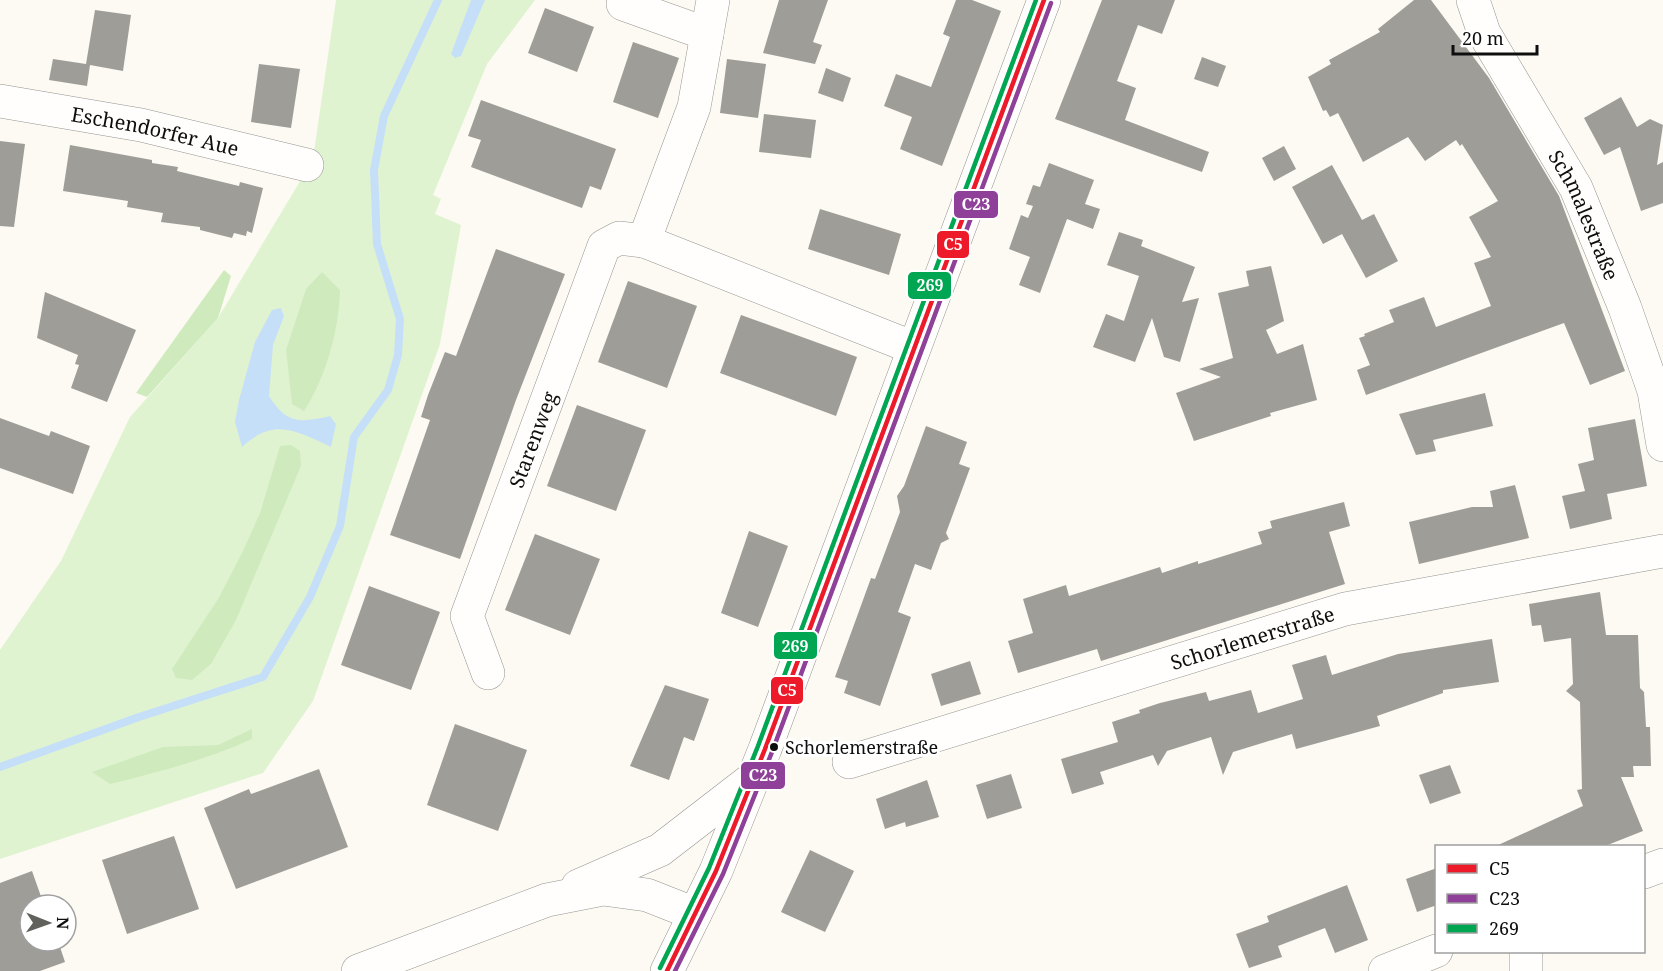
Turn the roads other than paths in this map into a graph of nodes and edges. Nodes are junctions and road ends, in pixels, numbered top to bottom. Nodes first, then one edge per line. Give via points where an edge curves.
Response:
1 (714, 0) edge
2 (1044, 0) edge
3 (1473, 0) edge
4 (623, 4) dead end
5 (707, 34) junction
6 (0, 101) edge
7 (307, 165) dead end
8 (644, 241) junction
9 (914, 348) junction
10 (1663, 445) edge
11 (1663, 551) edge
12 (488, 673) dead end
13 (849, 762) dead end
14 (752, 779) junction
15 (1663, 865) edge
16 (1645, 872) edge
17 (547, 900) junction
18 (695, 914) junction
19 (1435, 952) edge
20 (1526, 953) edge
21 (358, 971) edge
22 (667, 971) edge
23 (1385, 971) edge
24 (1526, 971) edge

1 - 5 street
2 - 9 street
3 - 10 street, Schmalestraße via 1484,33 1576,188 1654,391
4 - 5 street
5 - 8 street via 694,107
6 - 7 street, Eschendorfer Aue via 141,125
8 - 9 street, Starenweg
8 - 12 street, Starenweg via 619,238 604,246 467,616
9 - 14 street
11 - 13 street, Schorlemerstraße via 1345,609
14 - 17 street via 660,849
14 - 18 street
15 - 16 street
17 - 18 street via 603,889 647,895
17 - 21 street
18 - 22 street
19 - 23 street
20 - 24 street

